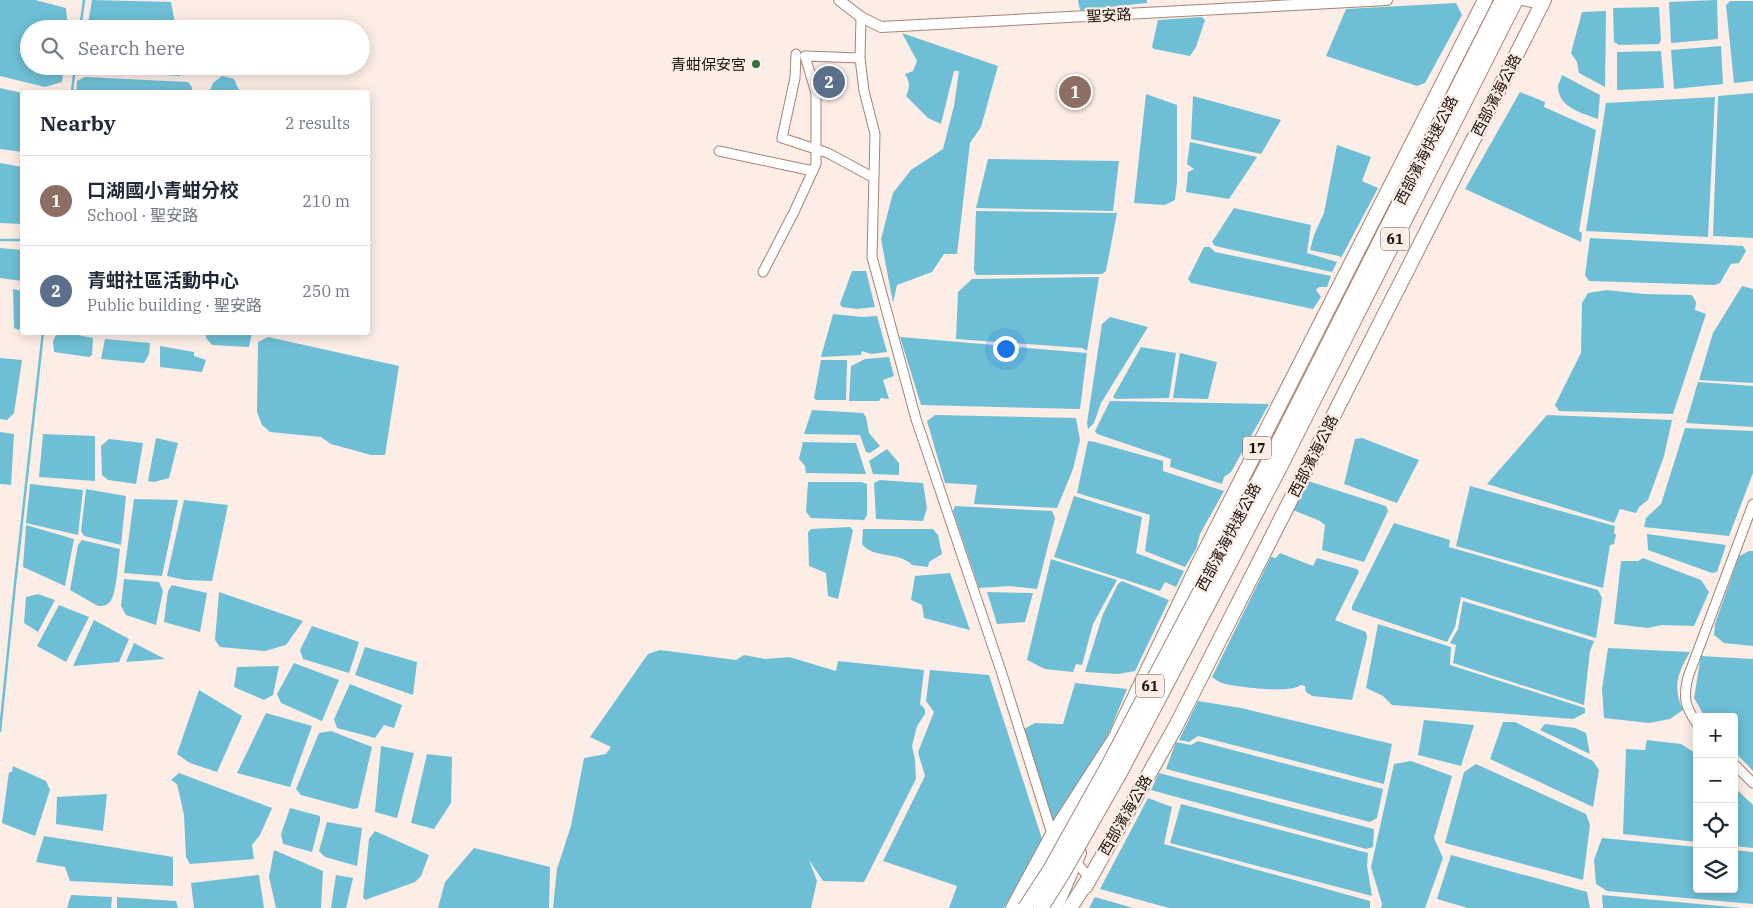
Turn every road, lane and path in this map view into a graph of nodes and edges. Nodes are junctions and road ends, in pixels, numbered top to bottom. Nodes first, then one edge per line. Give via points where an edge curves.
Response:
1 (839, 0) edge
2 (1386, 0) edge
3 (1485, 0) edge
4 (1522, 0) edge
5 (1544, 2) edge
6 (850, 4) edge
7 (1507, 4) edge
8 (861, 17) junction
9 (796, 54) dead end
10 (860, 58) junction
11 (816, 148) junction
12 (719, 151) dead end
13 (813, 170) junction
14 (874, 178) junction
15 (763, 272) dead end
16 (1275, 464) junction
17 (1753, 504) edge
18 (1693, 718) edge
19 (1116, 737) junction
20 (1738, 768) edge
21 (1753, 783) edge
22 (1052, 836) junction
23 (1076, 862) junction
24 (1089, 878) junction
25 (1013, 908) edge
26 (1025, 908) edge
27 (1041, 908) edge
28 (1055, 908) edge
29 (1070, 908) edge
30 (1074, 908) edge

1 - 6 street, 聖安路
2 - 8 street, 聖安路 via 881,27
3 - 19 main road, 西部濱海公路 / 17 via 1198,566
4 - 5 street
5 - 24 main road, 西部濱海公路 via 1176,726
6 - 8 street, 聖安路
7 - 16 main road, 西部濱海快速公路 / 61
8 - 10 street
9 - 11 street via 795,78 782,138
10 - 11 street via 805,56 816,93
10 - 14 street via 864,92 875,134
11 - 13 street
11 - 14 street
12 - 13 street
13 - 15 street
14 - 22 street via 872,257 916,419 1001,671
16 - 26 main road, 西部濱海快速公路 / 61, bridge via 1051,868
16 - 27 main road, 西部濱海快速公路 / 61, bridge via 1122,769
17 - 18 street via 1688,677 1684,693
19 - 22 main road
19 - 23 main road, 西部濱海公路 / 17
20 - 21 street
22 - 23 street
22 - 25 main road
23 - 24 street
23 - 28 main road, 西部濱海公路 / 17
24 - 29 main road
24 - 30 main road, 西部濱海公路

